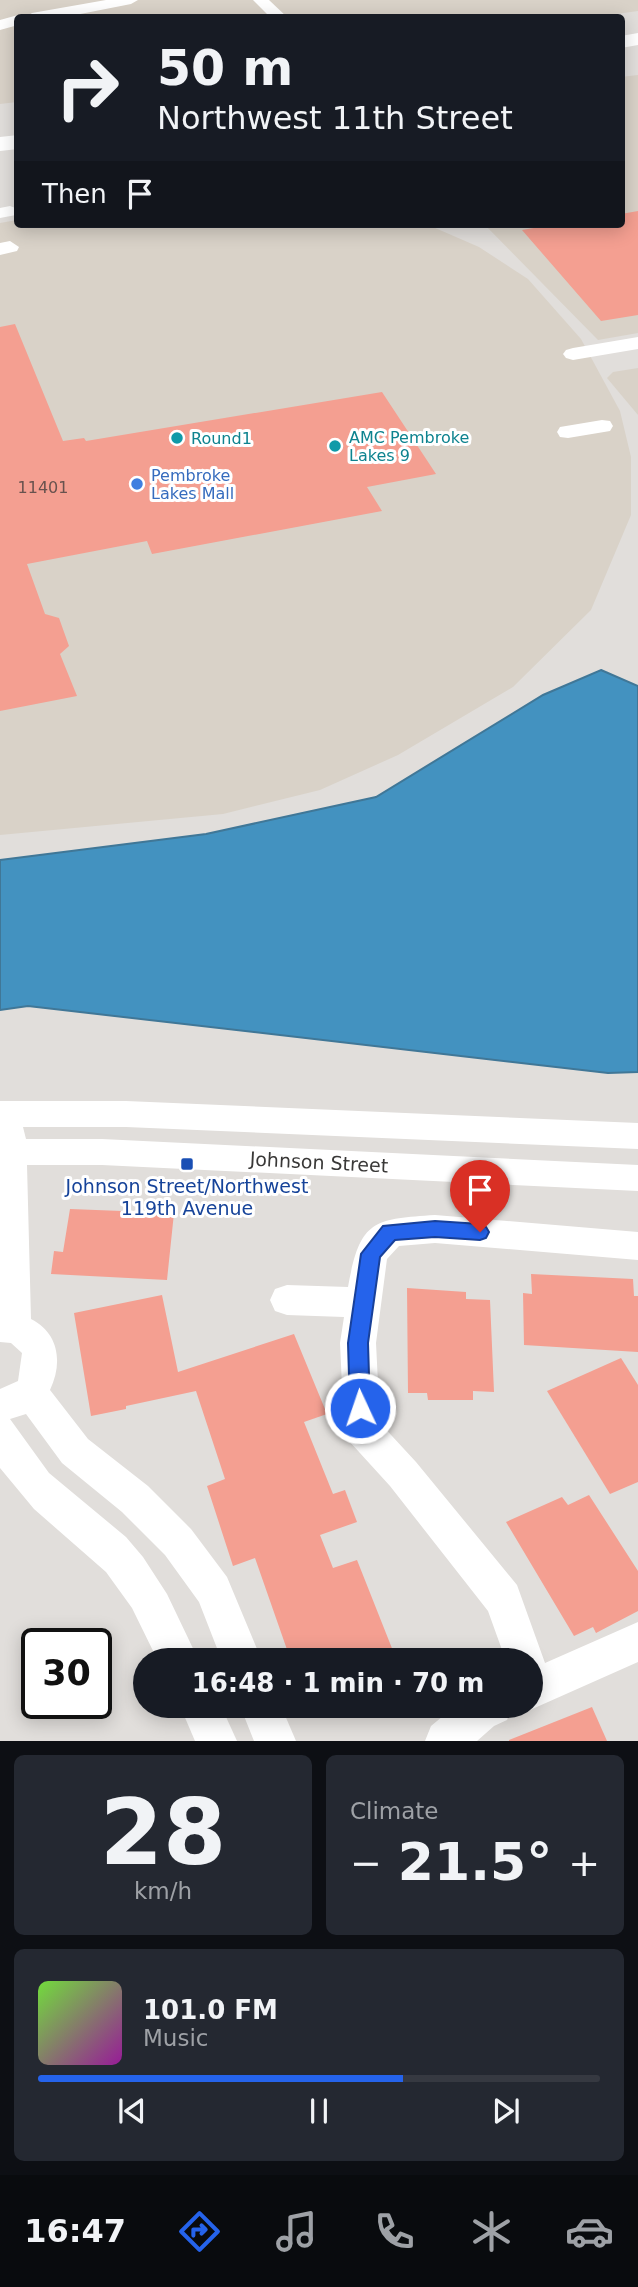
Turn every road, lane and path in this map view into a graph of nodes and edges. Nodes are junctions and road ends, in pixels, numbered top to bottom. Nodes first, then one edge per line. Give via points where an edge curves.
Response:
1 (131, 0) edge
2 (260, 0) edge
3 (54, 14) edge
4 (276, 14) edge
5 (638, 343) edge
6 (638, 361) edge
7 (602, 426) dead end
8 (568, 432) dead end
9 (5, 1114) edge
10 (638, 1136) edge
11 (6, 1152) edge
12 (638, 1178) edge
13 (638, 1246) edge
14 (287, 1300) dead end
15 (363, 1303) junction
16 (7, 1326) edge
17 (15, 1399) edge
18 (0, 1432) edge
19 (638, 1642) edge
20 (173, 1648) edge
21 (237, 1648) edge
22 (521, 1648) edge
23 (543, 1673) edge
24 (205, 1718) edge
25 (265, 1718) edge
26 (473, 1718) edge
27 (216, 1741) edge
28 (275, 1741) edge
29 (446, 1741) edge

1 - 3 street
2 - 4 street
5 - 6 street via 578,362
7 - 8 street
9 - 10 street, Johnson Street via 126,1114
9 - 11 street
11 - 12 street, Johnson Street via 102,1152
11 - 16 street
13 - 15 street via 435,1229 390,1232 371,1254
14 - 15 street
15 - 22 street via 358,1343 362,1429 503,1599
16 - 17 street via 34,1340 40,1350 38,1378
17 - 21 street via 135,1499 178,1542 213,1590
18 - 20 street via 9,1453 35,1484 119,1557 152,1604
19 - 23 street
24 - 27 street
25 - 28 street
26 - 29 street

